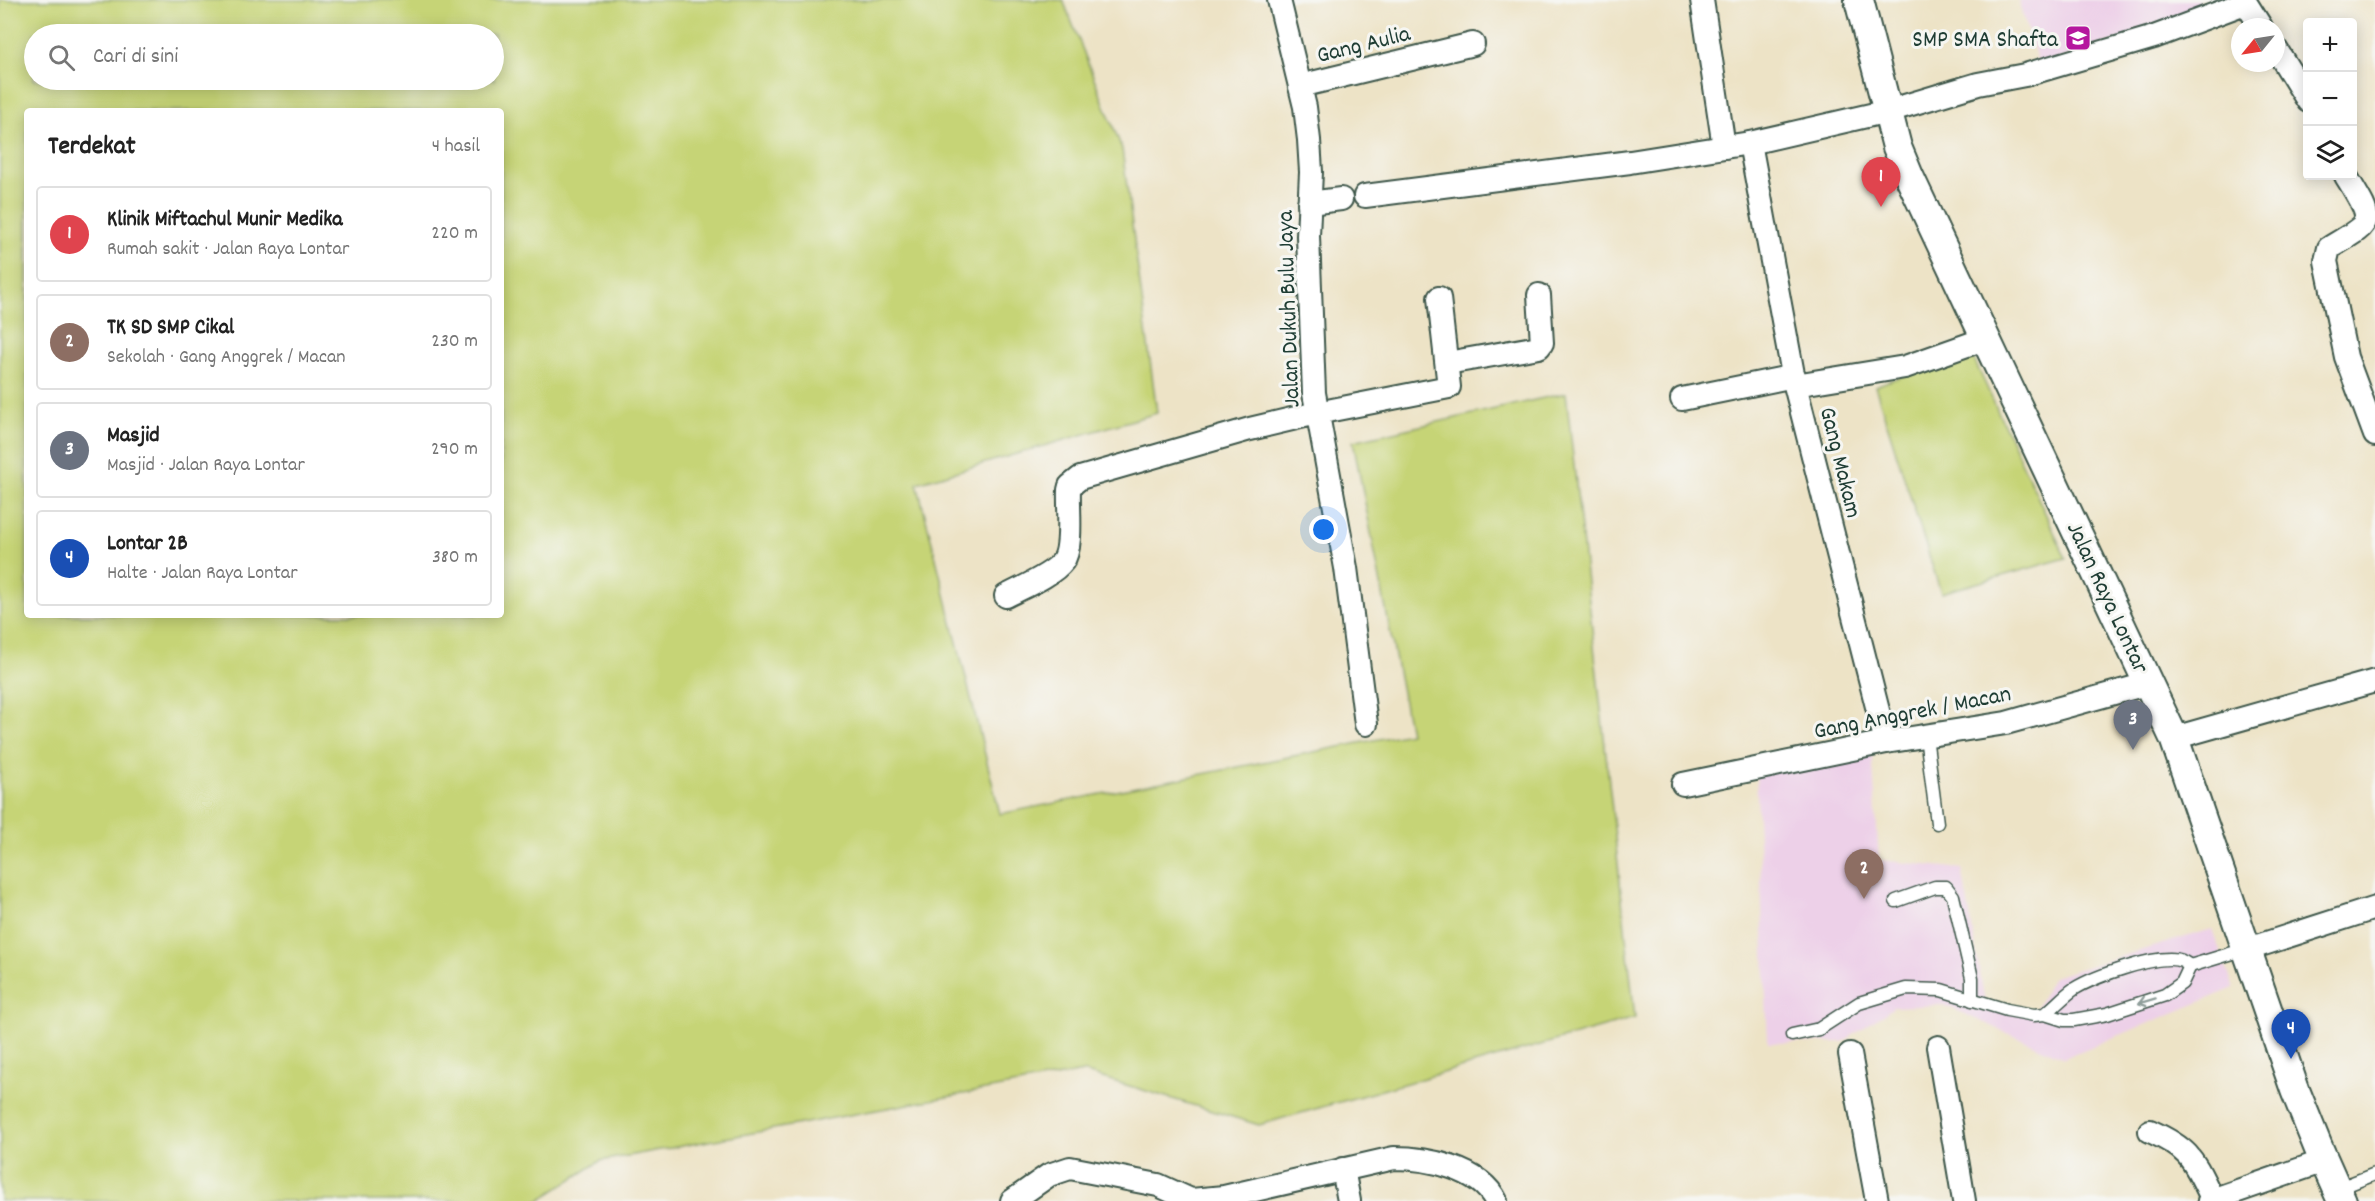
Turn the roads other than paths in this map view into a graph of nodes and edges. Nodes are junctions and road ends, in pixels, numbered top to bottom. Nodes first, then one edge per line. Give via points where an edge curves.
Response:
1 (1279, 0) edge
2 (1702, 0) edge
3 (1859, 0) edge
4 (2244, 2) edge
5 (2255, 18) edge
6 (1473, 44) dead end
7 (2285, 64) edge
8 (1300, 86) junction
9 (2303, 94) edge
10 (1888, 111) junction
11 (1750, 143) junction
12 (1724, 147) junction
13 (2349, 180) edge
14 (1365, 196) dead end
15 (1341, 199) dead end
16 (1310, 203) junction
17 (1539, 295) dead end
18 (1439, 298) dead end
19 (1987, 338) junction
20 (1447, 363) junction
21 (1794, 380) junction
22 (1682, 399) dead end
23 (1317, 413) junction
24 (2375, 435) edge
25 (1006, 596) dead end
26 (2375, 681) edge
27 (2150, 683) junction
28 (1366, 724) dead end
29 (1926, 736) junction
30 (2174, 738) junction
31 (1886, 742) junction
32 (1683, 784) dead end
33 (1937, 823) dead end
34 (1896, 901) dead end
35 (2375, 908) edge
36 (2248, 949) junction
37 (2190, 966) junction
38 (1972, 1000) junction
39 (2045, 1014) junction
40 (1792, 1035) dead end
41 (1938, 1047) dead end
42 (1850, 1054) dead end
43 (2150, 1131) dead end
44 (2324, 1161) junction
45 (1343, 1168) junction
46 (2375, 1174) edge
47 (2340, 1195) edge
48 (2211, 1200) edge
49 (1012, 1201) edge
50 (1191, 1201) edge
51 (1349, 1201) edge
52 (1496, 1201) edge
53 (1877, 1201) edge
54 (1964, 1201) edge

1 - 8 street, Jalan Dukuh Bulu Jaya
2 - 12 street
3 - 10 street, Jalan Raya Lontar
4 - 5 street
4 - 10 street via 2154,37
6 - 8 street, Gang Aulia
7 - 9 street
8 - 16 street, Jalan Dukuh Bulu Jaya via 1309,140
10 - 11 street
10 - 19 street, Jalan Raya Lontar via 1909,176
11 - 12 street
11 - 21 street
12 - 14 street
13 - 24 street via 2367,209 2368,225 2329,248 2326,261 2346,357
15 - 16 street
16 - 23 street, Jalan Dukuh Bulu Jaya via 1308,236
17 - 20 street via 1539,347
18 - 20 street
19 - 21 street, Gang Makam via 1897,369
19 - 27 street, Jalan Raya Lontar
20 - 23 street via 1447,388
21 - 22 street
21 - 31 street, Gang Makam
23 - 25 street via 1074,481 1069,490 1068,548 1064,561
23 - 28 street, Jalan Dukuh Bulu Jaya via 1346,568
26 - 30 street
27 - 29 street, Gang Anggrek / Macan via 2006,723
27 - 30 street, Jalan Raya Lontar
29 - 31 street, Gang Anggrek / Macan
29 - 33 lane
30 - 36 street, Jalan Raya Lontar
31 - 32 street, Gang Anggrek / Macan
34 - 38 lane via 1935,886 1946,887 1953,896 1972,978
35 - 36 street
36 - 37 lane
36 - 44 street, Jalan Raya Lontar via 2295,1090
37 - 39 lane via 2175,959 2117,969 2076,988
37 -> 39 lane via 2182,983 2165,995 2074,1020
38 - 39 lane via 2007,1010
38 - 40 lane via 1941,990 1906,989 1859,1002 1819,1029
41 - 54 street
42 - 53 street
43 - 48 street via 2186,1151
44 - 47 street, Jalan Raya Lontar
44 - 48 street
45 - 50 street via 1224,1197
45 - 51 street
45 - 52 street via 1394,1158 1419,1158 1472,1177 1486,1185
46 - 47 lane
49 - 50 street via 1049,1175 1070,1168 1158,1185

